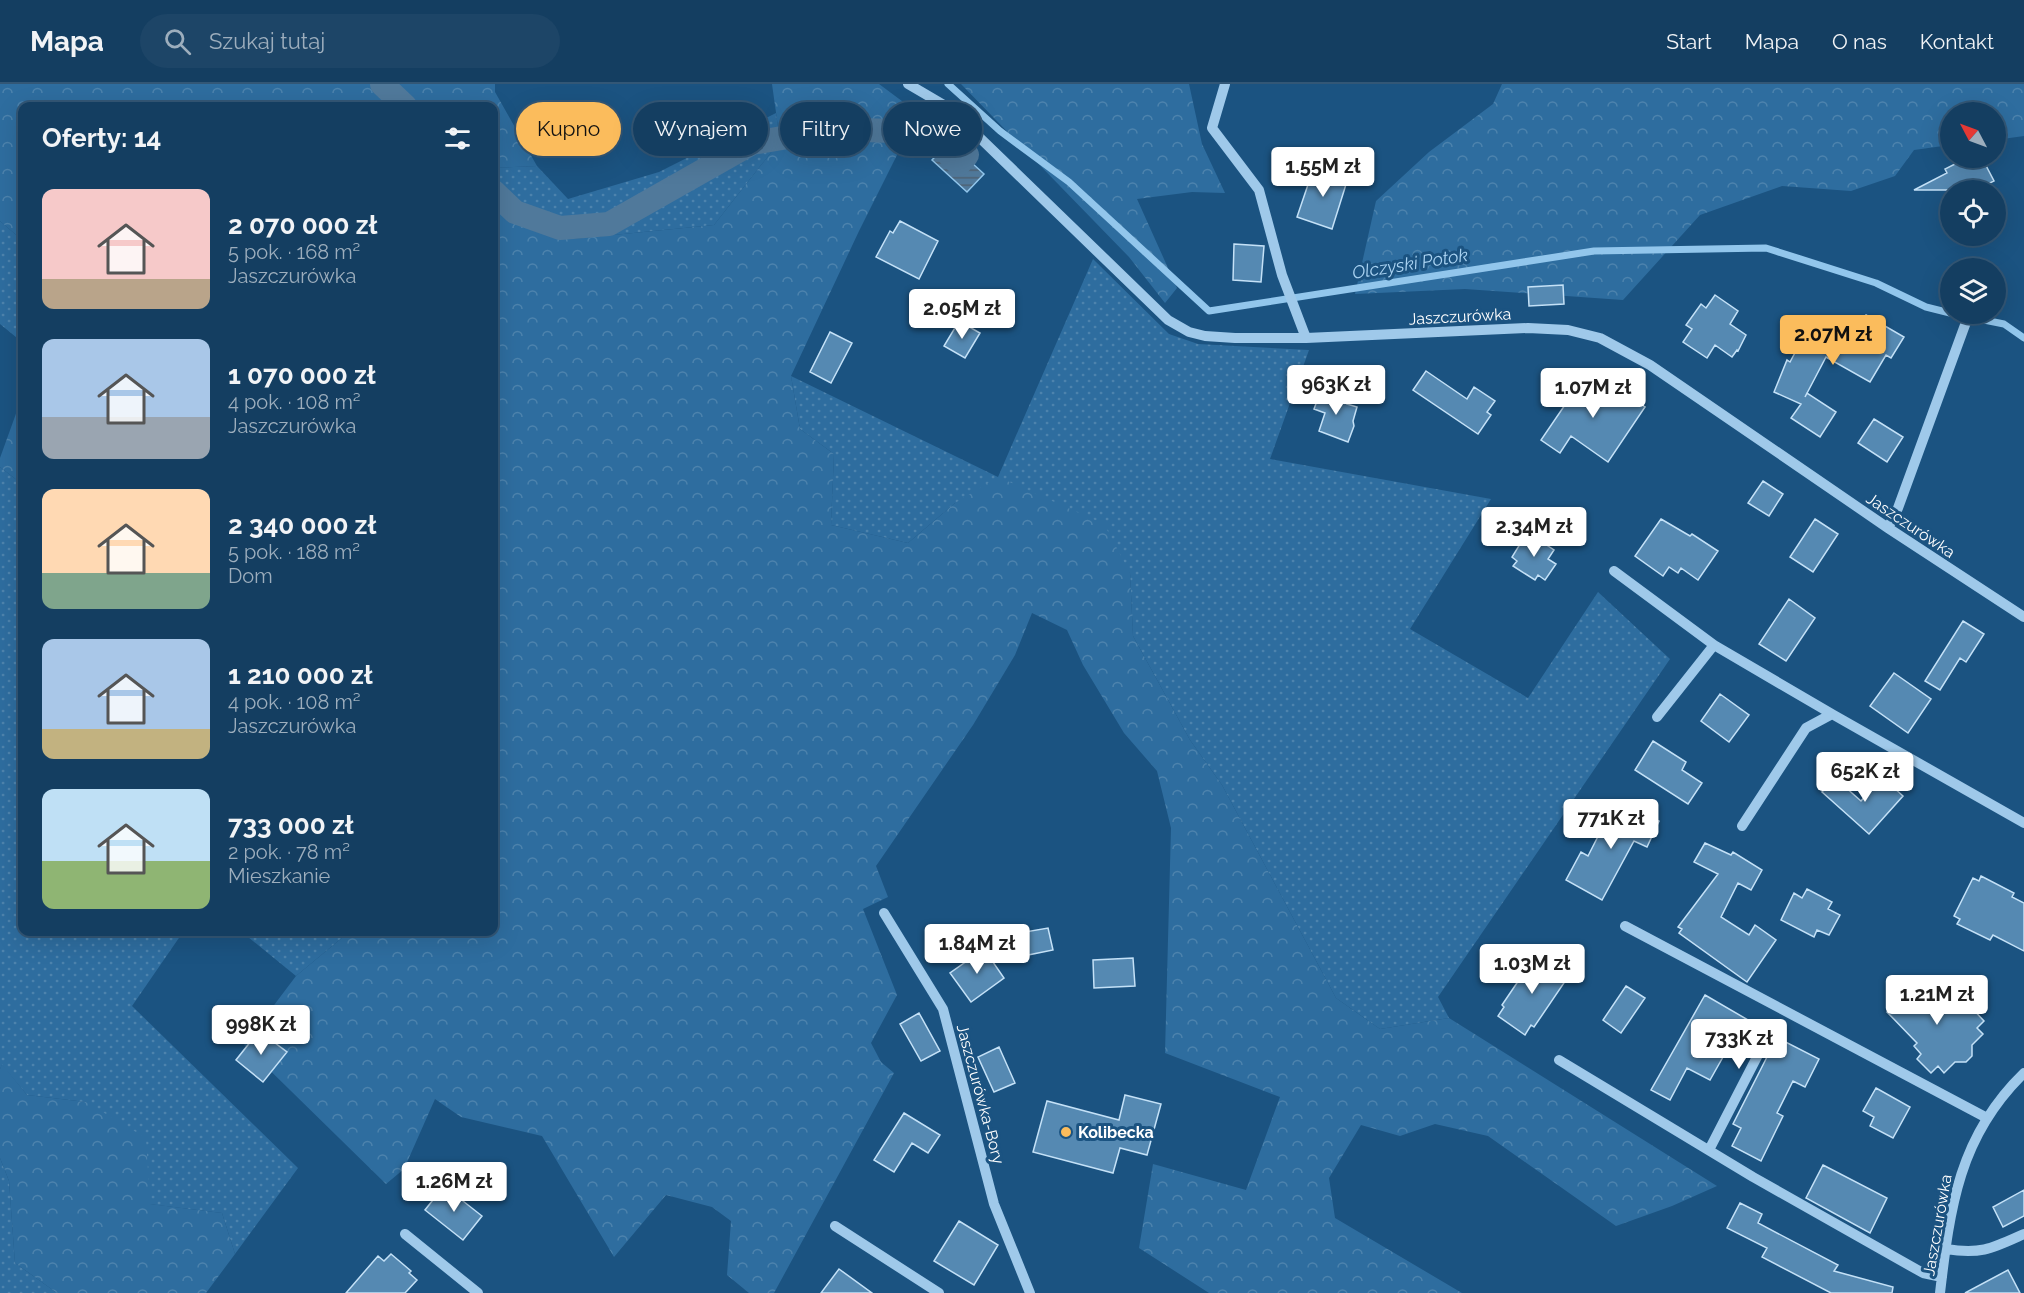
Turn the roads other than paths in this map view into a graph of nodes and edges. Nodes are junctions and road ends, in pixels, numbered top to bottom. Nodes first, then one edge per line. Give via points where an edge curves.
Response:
1 (908, 84) edge
2 (1225, 84) edge
3 (1965, 324) edge
4 (1306, 338) junction
5 (1888, 528) junction
6 (1614, 571) dead end
7 (2024, 617) edge
8 (1714, 645) junction
9 (1832, 714) junction
10 (1657, 717) dead end
11 (2024, 823) edge
12 (1742, 826) dead end
13 (884, 913) dead end
14 (1625, 926) dead end
15 (1759, 1053) dead end
16 (1559, 1060) dead end
17 (2024, 1072) edge
18 (1987, 1118) junction
19 (1709, 1150) junction
20 (835, 1226) dead end
21 (405, 1234) dead end
22 (2024, 1234) edge
23 (1946, 1249) junction
24 (1942, 1277) junction
25 (478, 1293) edge
26 (939, 1293) edge
27 (1030, 1293) edge
28 (1940, 1293) edge

1 - 4 street, Jaszczurówka via 949,108 1168,320 1205,336
2 - 4 street via 1212,128 1259,190 1282,275
3 - 5 street
4 - 5 street, Jaszczurówka via 1528,328 1568,330 1600,338 1650,365
5 - 7 street, Jaszczurówka
6 - 8 street
8 - 9 street
8 - 10 street
9 - 11 street
9 - 12 street via 1806,728
13 - 27 street, Jaszczurówka-Bory via 943,1009 994,1204
14 - 18 street
15 - 19 street
16 - 19 street
17 - 18 street, Jaszczurówka
18 - 23 street, Jaszczurówka via 1962,1170
19 - 24 street via 1923,1273
20 - 26 street
21 - 25 street
22 - 23 street via 1986,1251
23 - 24 street, Jaszczurówka
24 - 28 street, Jaszczurówka

